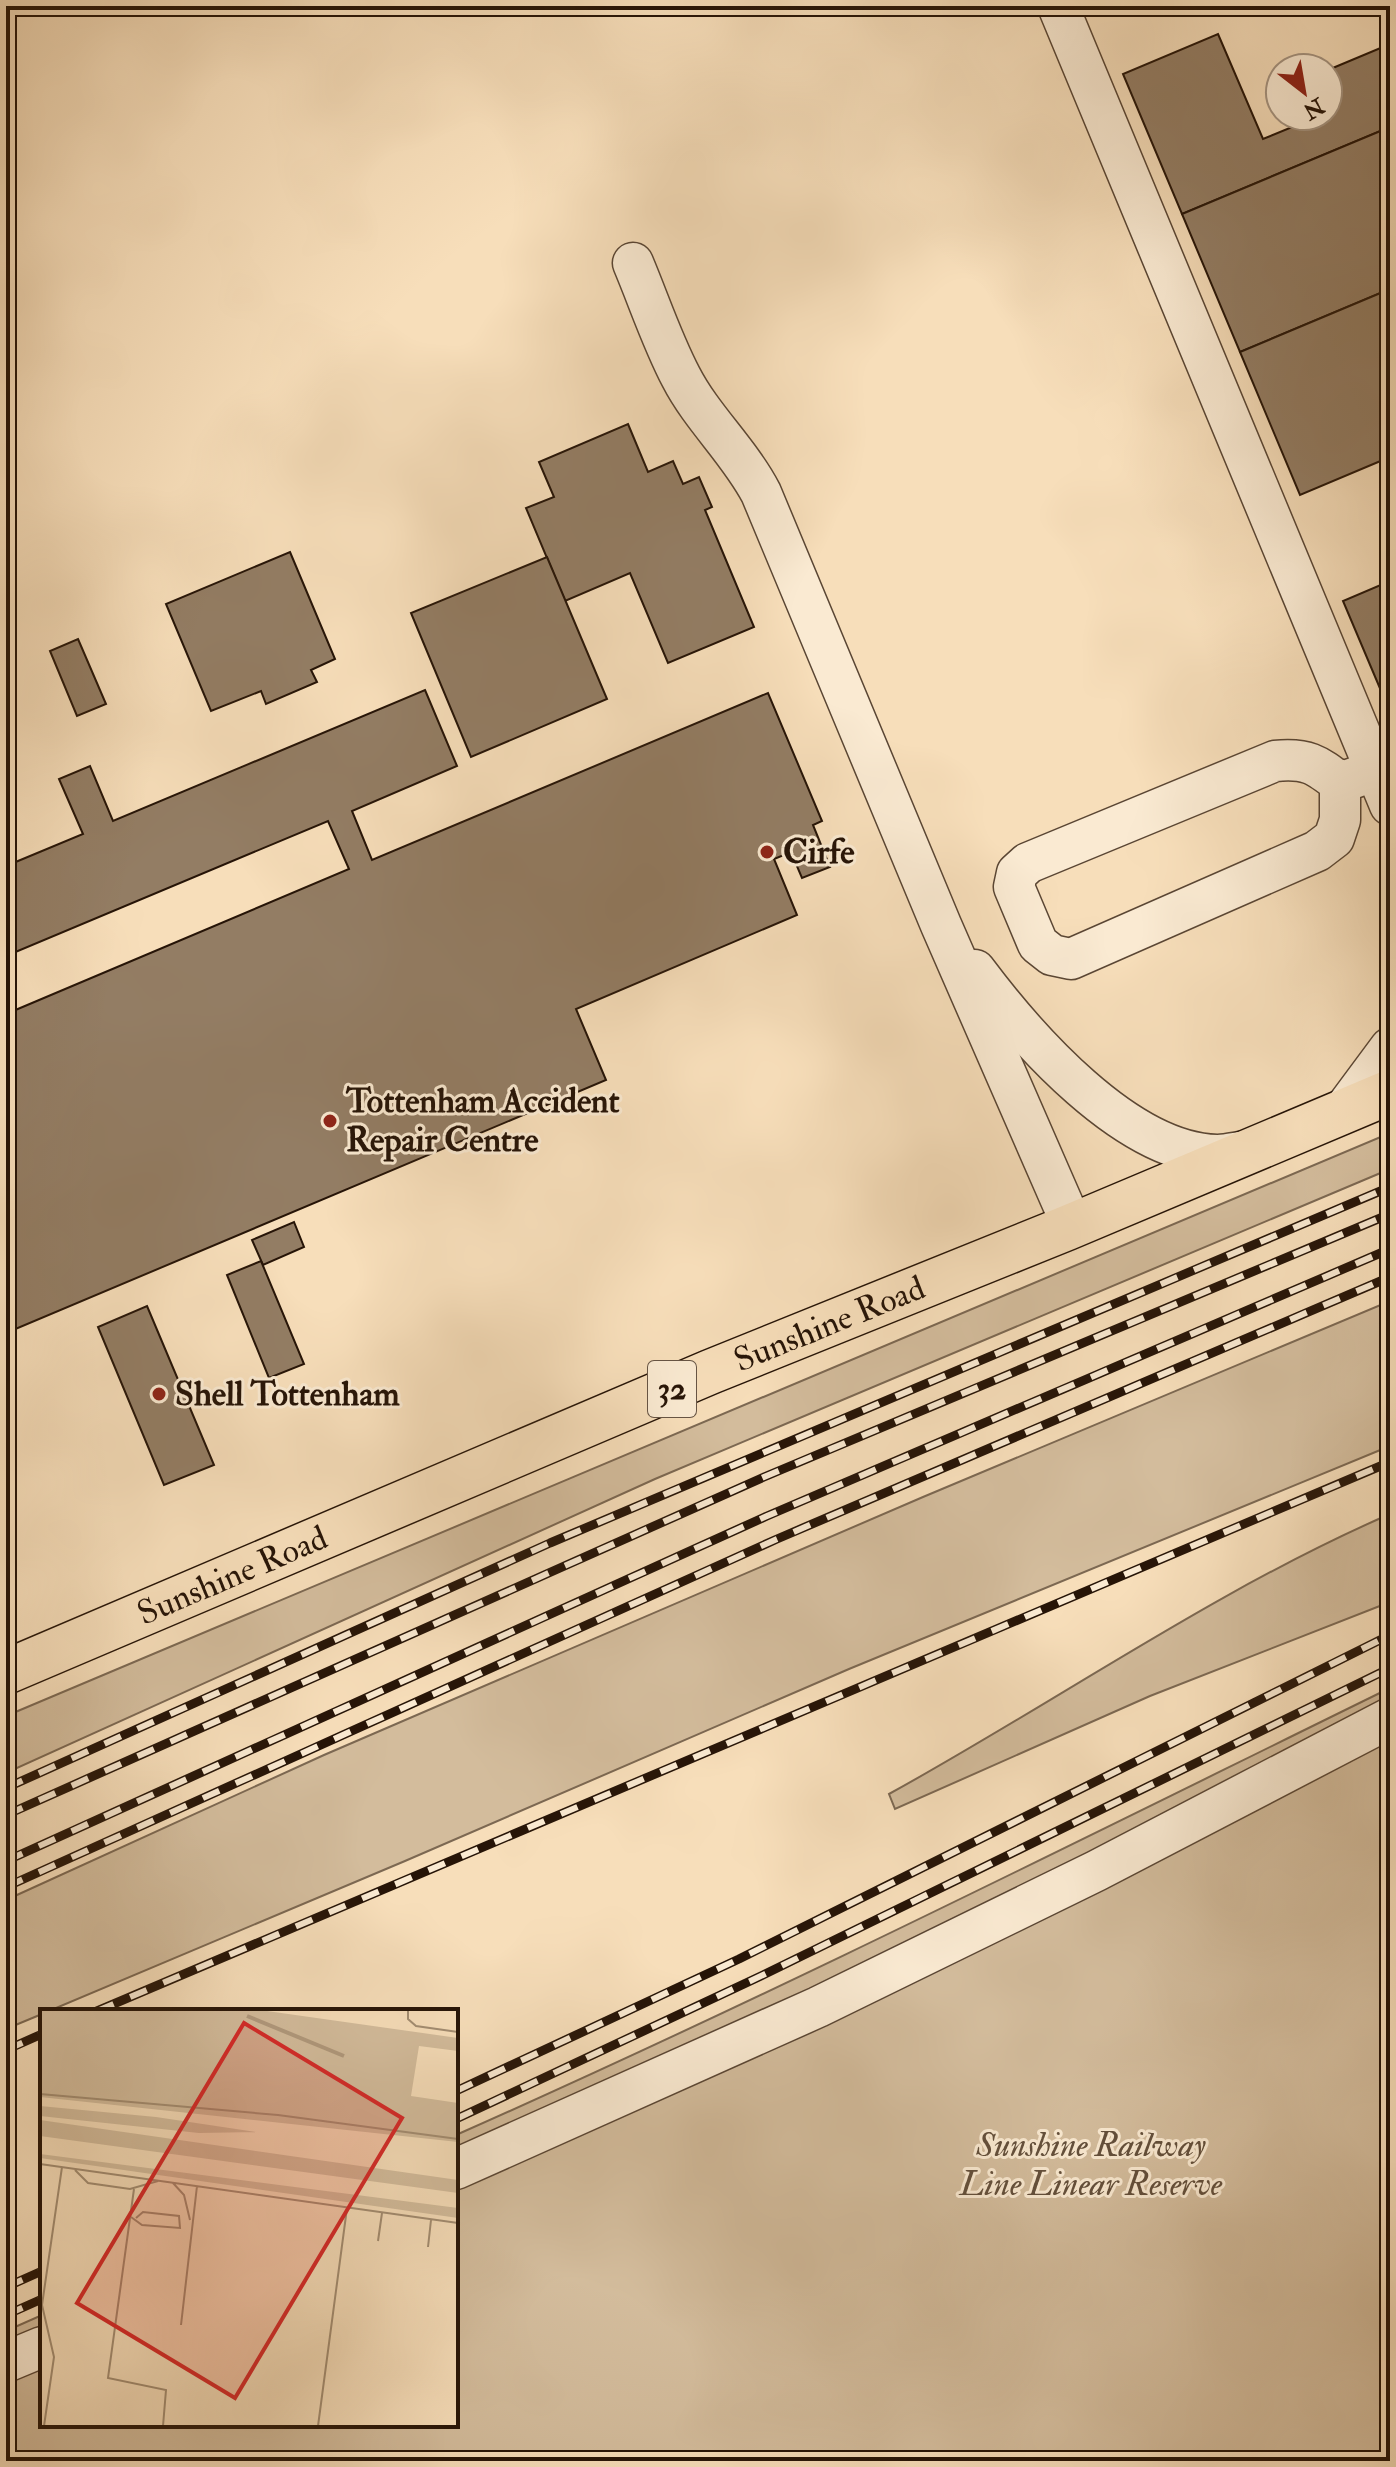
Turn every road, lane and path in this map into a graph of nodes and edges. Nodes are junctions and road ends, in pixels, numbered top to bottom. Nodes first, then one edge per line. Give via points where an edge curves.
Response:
1 (1058, 6) edge
2 (633, 263) dead end
3 (1369, 786) edge
4 (941, 925) junction
5 (1390, 1048) edge
6 (1390, 1092) edge
7 (1341, 1114) junction
8 (1252, 1151) junction
9 (1072, 1225) junction
10 (8, 1667) edge
11 (1390, 1718) edge
12 (458, 2168) edge
13 (40, 2348) edge
14 (6, 2362) edge

1 - 3 lane
2 - 4 lane via 681,378 761,493
3 - 3 lane via 1315,764 1275,761 1028,863 1017,873 1014,887 1038,944 1052,955 1071,959 1317,851 1334,838 1340,820
4 - 8 lane via 990,991 1069,1078 1116,1116 1184,1149 1217,1155
4 - 9 lane
5 - 7 lane
6 - 7 main road, Sunshine Road / 32
7 - 8 main road, Sunshine Road / 32
8 - 9 main road, Sunshine Road / 32
9 - 10 main road, Sunshine Road / 32
11 - 12 lane via 818,2007
13 - 14 lane

